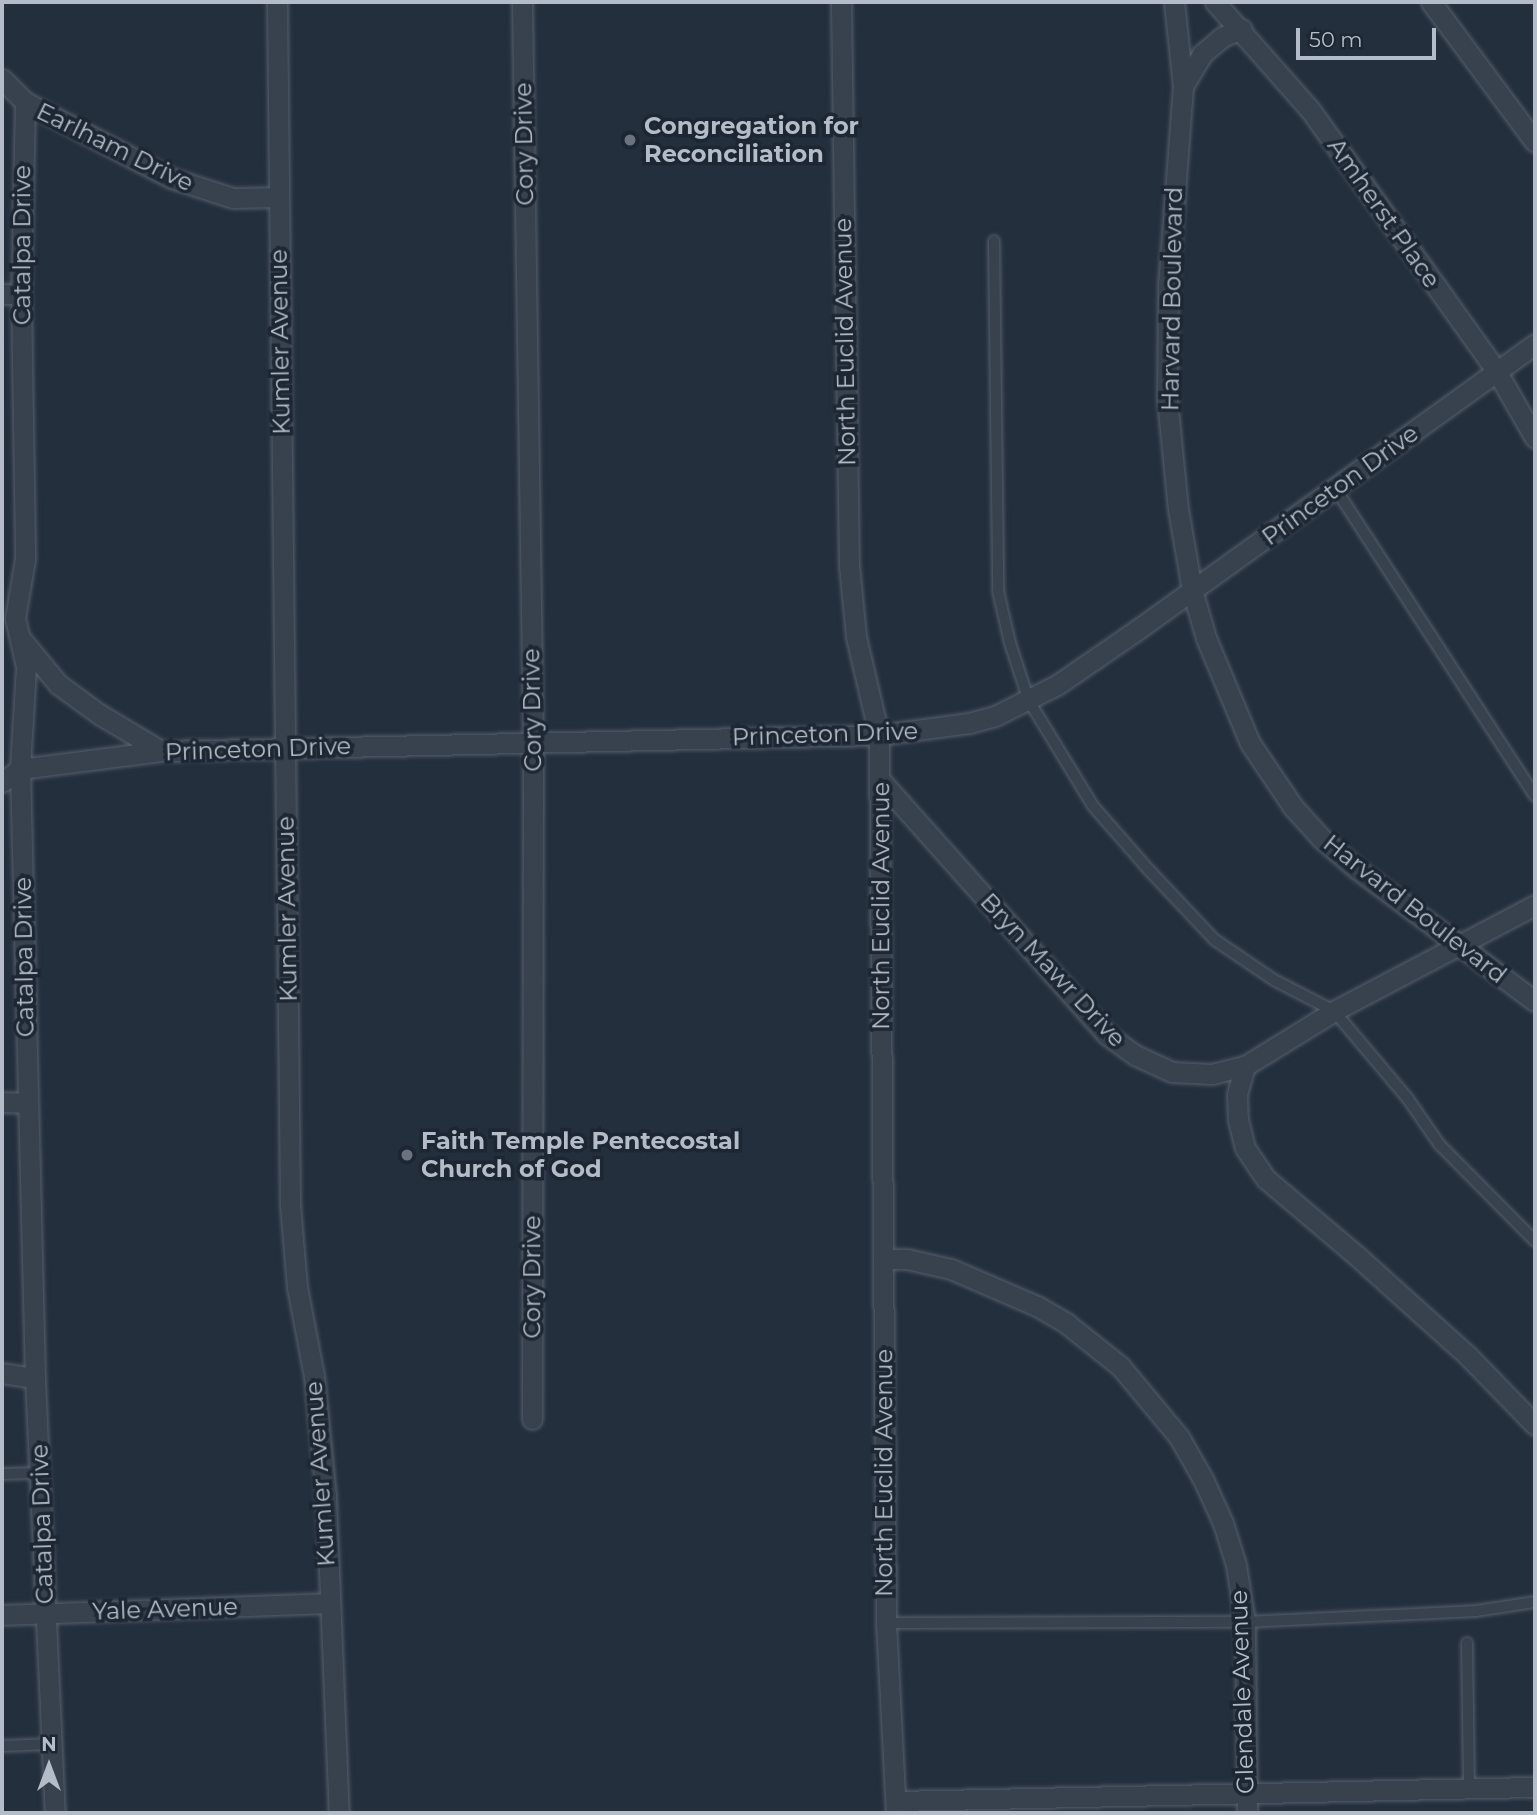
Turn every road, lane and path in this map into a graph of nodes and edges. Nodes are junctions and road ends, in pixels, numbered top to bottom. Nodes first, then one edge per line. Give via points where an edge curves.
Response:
1 (277, 2) edge
2 (522, 2) edge
3 (841, 2) edge
4 (1174, 2) edge
5 (1215, 2) edge
6 (1431, 2) edge
7 (1241, 29) junction
8 (2, 79) edge
9 (1183, 86) junction
10 (25, 102) junction
11 (1535, 142) edge
12 (278, 197) junction
13 (994, 241) dead end
14 (11, 294) edge
15 (1535, 344) edge
16 (1497, 372) junction
17 (1535, 438) edge
18 (1335, 488) junction
19 (1192, 590) junction
20 (9, 612) edge
21 (21, 639) junction
22 (1029, 701) junction
23 (879, 735) junction
24 (533, 742) junction
25 (285, 748) junction
26 (161, 751) junction
27 (20, 769) junction
28 (880, 780) junction
29 (2, 782) edge
30 (1535, 796) edge
31 (1535, 905) edge
32 (1460, 946) junction
33 (1535, 1001) edge
34 (1334, 1011) junction
35 (1245, 1066) junction
36 (2, 1101) edge
37 (28, 1103) junction
38 (1535, 1241) edge
39 (883, 1259) junction
40 (2, 1373) edge
41 (35, 1378) junction
42 (532, 1419) dead end
43 (1535, 1425) edge
44 (2, 1474) edge
45 (40, 1474) junction
46 (1535, 1602) edge
47 (329, 1603) junction
48 (46, 1614) junction
49 (2, 1615) edge
50 (1245, 1622) junction
51 (886, 1623) junction
52 (1467, 1643) dead end
53 (52, 1744) junction
54 (2, 1746) edge
55 (1535, 1787) edge
56 (1469, 1789) junction
57 (1247, 1804) edge
58 (896, 1807) edge
59 (55, 1813) edge
60 (339, 1813) edge

1 - 12 street, Kumler Avenue
2 - 24 street, Cory Drive
3 - 23 street, North Euclid Avenue via 849,565 861,665
4 - 9 street, Harvard Boulevard
5 - 7 street, Amherst Place
6 - 11 street
7 - 9 street via 1222,37 1202,54
7 - 16 street, Amherst Place via 1311,111
8 - 10 street, Earlham Drive
9 - 19 street, Harvard Boulevard via 1166,343 1171,455
10 - 12 street, Earlham Drive via 138,164 189,185 233,198
10 - 14 street, Catalpa Drive
12 - 25 street, Kumler Avenue
13 - 22 lane via 998,591
14 - 20 street, Catalpa Drive via 24,559
15 - 16 street, Princeton Drive
16 - 17 street, Amherst Place
16 - 18 street, Princeton Drive
18 - 19 street, Princeton Drive
18 - 30 lane
19 - 22 street, Princeton Drive
19 - 32 street, Harvard Boulevard via 1240,723 1293,807 1331,847
20 - 21 street, Catalpa Drive
21 - 26 street via 58,684
21 - 27 street, Catalpa Drive via 26,667
22 - 23 street, Princeton Drive via 969,723
22 - 34 lane via 1093,806 1215,940
23 - 24 street, Princeton Drive
23 - 28 street, North Euclid Avenue
24 - 25 street, Princeton Drive
24 - 42 street, Cory Drive
25 - 26 street, Princeton Drive
25 - 47 street, Kumler Avenue via 290,1205 297,1287 321,1439
26 - 27 street, Princeton Drive
27 - 29 street, Princeton Drive
27 - 37 street, Catalpa Drive
28 - 35 street, Bryn Mawr Drive via 1106,1034 1135,1055 1172,1072 1212,1073
28 - 39 street, North Euclid Avenue
31 - 32 street
32 - 33 street, Harvard Boulevard
32 - 34 street
34 - 35 street
34 - 38 lane via 1408,1099 1439,1144
35 - 43 street via 1237,1094 1238,1120 1245,1148 1266,1179 1468,1356
36 - 37 street
37 - 41 street, Catalpa Drive
39 - 50 street, Glendale Avenue via 951,1269 1013,1293 1066,1324 1120,1366 1164,1417 1203,1479 1236,1565
39 - 51 street, North Euclid Avenue
40 - 41 street
41 - 45 street, Catalpa Drive
44 - 45 lane
45 - 48 street, Catalpa Drive
46 - 50 lane via 1476,1611
47 - 48 street, Yale Avenue
47 - 60 street, Kumler Avenue
48 - 49 street, Yale Avenue
48 - 53 street, Catalpa Drive
50 - 51 lane
50 - 57 street, Glendale Avenue
51 - 58 street, North Euclid Avenue
52 - 56 lane
53 - 54 lane
53 - 59 street, Catalpa Drive
55 - 56 street
56 - 57 street
57 - 58 street

